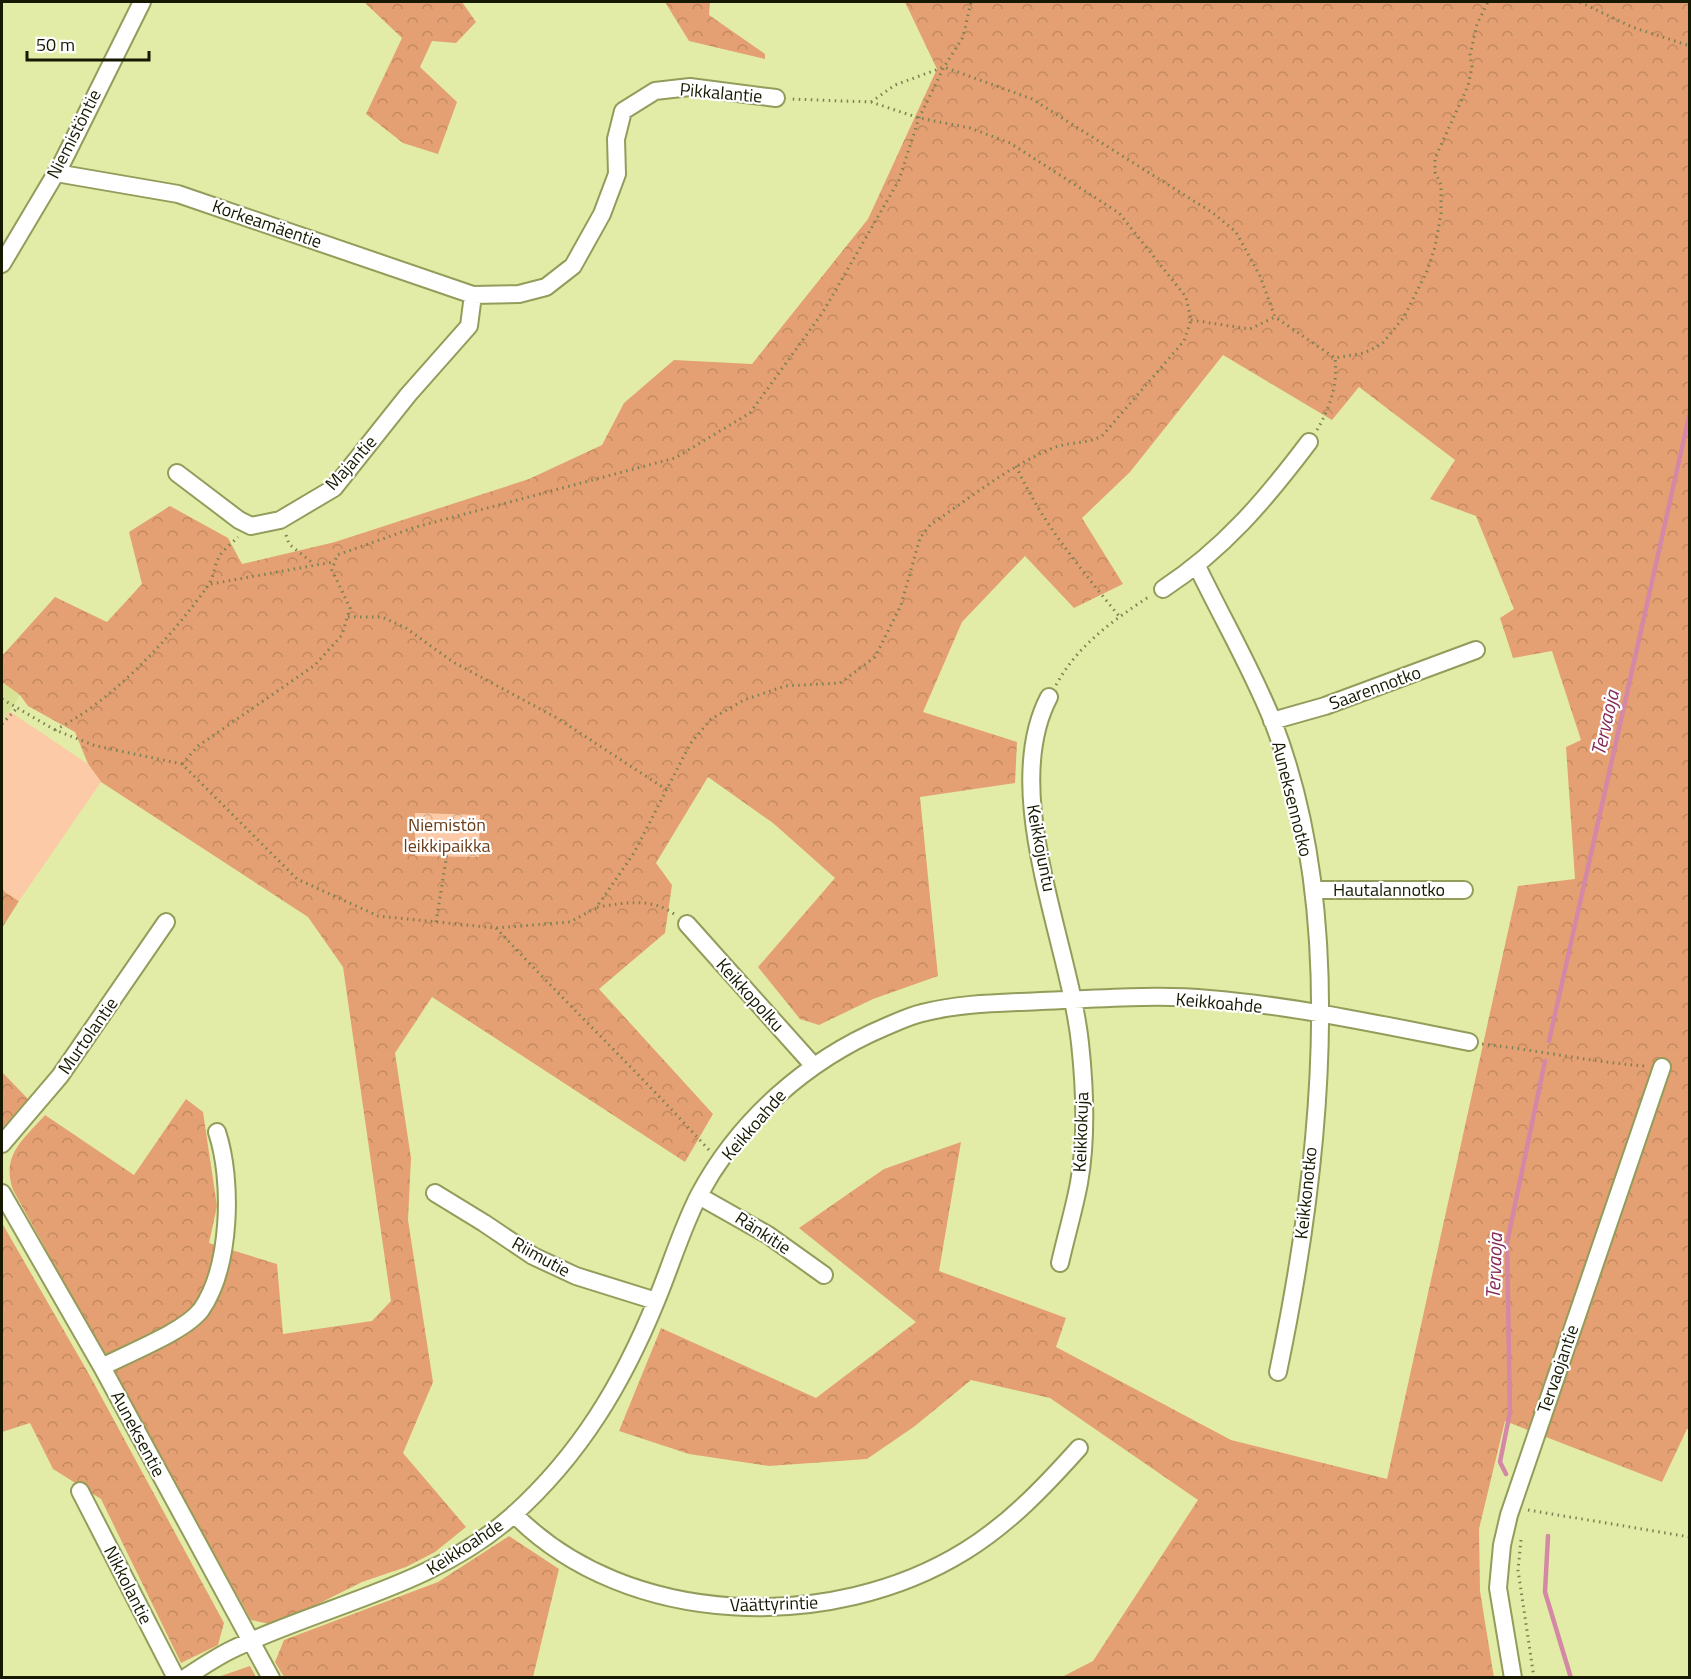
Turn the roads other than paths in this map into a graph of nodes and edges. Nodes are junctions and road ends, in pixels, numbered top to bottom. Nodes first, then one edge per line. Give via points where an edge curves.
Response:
1 (142, 2) edge
2 (776, 98) road end
3 (56, 173) junction
4 (2, 264) edge
5 (473, 295) junction
6 (1309, 442) road end
7 (177, 473) dead end
8 (1197, 566) junction
9 (1163, 589) road end
10 (1476, 650) dead end
11 (1049, 697) road end
12 (1272, 721) junction
13 (1313, 890) junction
14 (1464, 890) dead end
15 (166, 922) dead end
16 (687, 924) road end
17 (1074, 999) junction
18 (1318, 1013) junction
19 (1469, 1042) road end
20 (813, 1065) junction
21 (1662, 1067) road end
22 (217, 1132) dead end
23 (2, 1144) edge
24 (2, 1193) edge
25 (435, 1193) dead end
26 (699, 1196) junction
27 (1060, 1263) dead end
28 (824, 1275) dead end
29 (656, 1301) junction
30 (102, 1367) junction
31 (1278, 1372) dead end
32 (1079, 1448) dead end
33 (80, 1491) dead end
34 (514, 1514) junction
35 (251, 1641) junction
36 (176, 1677) edge
37 (184, 1677) edge
38 (271, 1677) edge
39 (1513, 1677) edge

1 - 3 street, Niemistöntie
2 - 5 street, Pikkalantie via 690,87 656,91 623,111 616,139 617,174 602,214 573,266 546,287 519,294
3 - 4 street, Niemistöntie
3 - 5 street, Korkeamäentie via 178,194
5 - 7 street, Majantie via 469,326 334,488 280,520 251,526
6 - 8 street via 1254,511
8 - 9 street
8 - 12 street, Auneksennotko
10 - 12 street, Saarennotko via 1325,706
11 - 17 street, Keikkojuntu via 1035,736 1032,799 1035,835
12 - 13 street, Auneksennotko via 1294,792
13 - 14 street, Hautalannotko
13 - 18 street, Auneksennotko
15 - 23 street, Murtolantie via 60,1076
16 - 20 street, Keikkopolku
17 - 18 street, Keikkoahde via 1206,998
17 - 20 street, Keikkoahde via 967,1005 919,1013 866,1035
17 - 27 street, Keikkokuja via 1085,1114 1079,1182
18 - 19 street, Keikkoahde
18 - 31 street, Keikkonotko via 1319,1058 1304,1228
20 - 26 street, Keikkoahde via 758,1115
21 - 39 street, Tervaojantie via 1509,1515 1498,1588
22 - 30 street via 228,1184 228,1217 215,1282 193,1317
24 - 30 street, Auneksentie
25 - 29 street, Riimutie via 533,1256 576,1276
26 - 28 street, Ränkitie via 768,1234
26 - 29 street, Keikkoahde
29 - 34 street, Keikkoahde via 628,1366 602,1413 566,1459
30 - 35 street, Auneksentie
32 - 34 street, Väättyrintie via 1009,1520 965,1552 893,1586 833,1602 780,1608 721,1606 667,1598 564,1555
33 - 36 street, Nikkolantie
34 - 35 street, Keikkoahde via 470,1549 422,1576
35 - 37 street
35 - 38 street, Auneksentie

